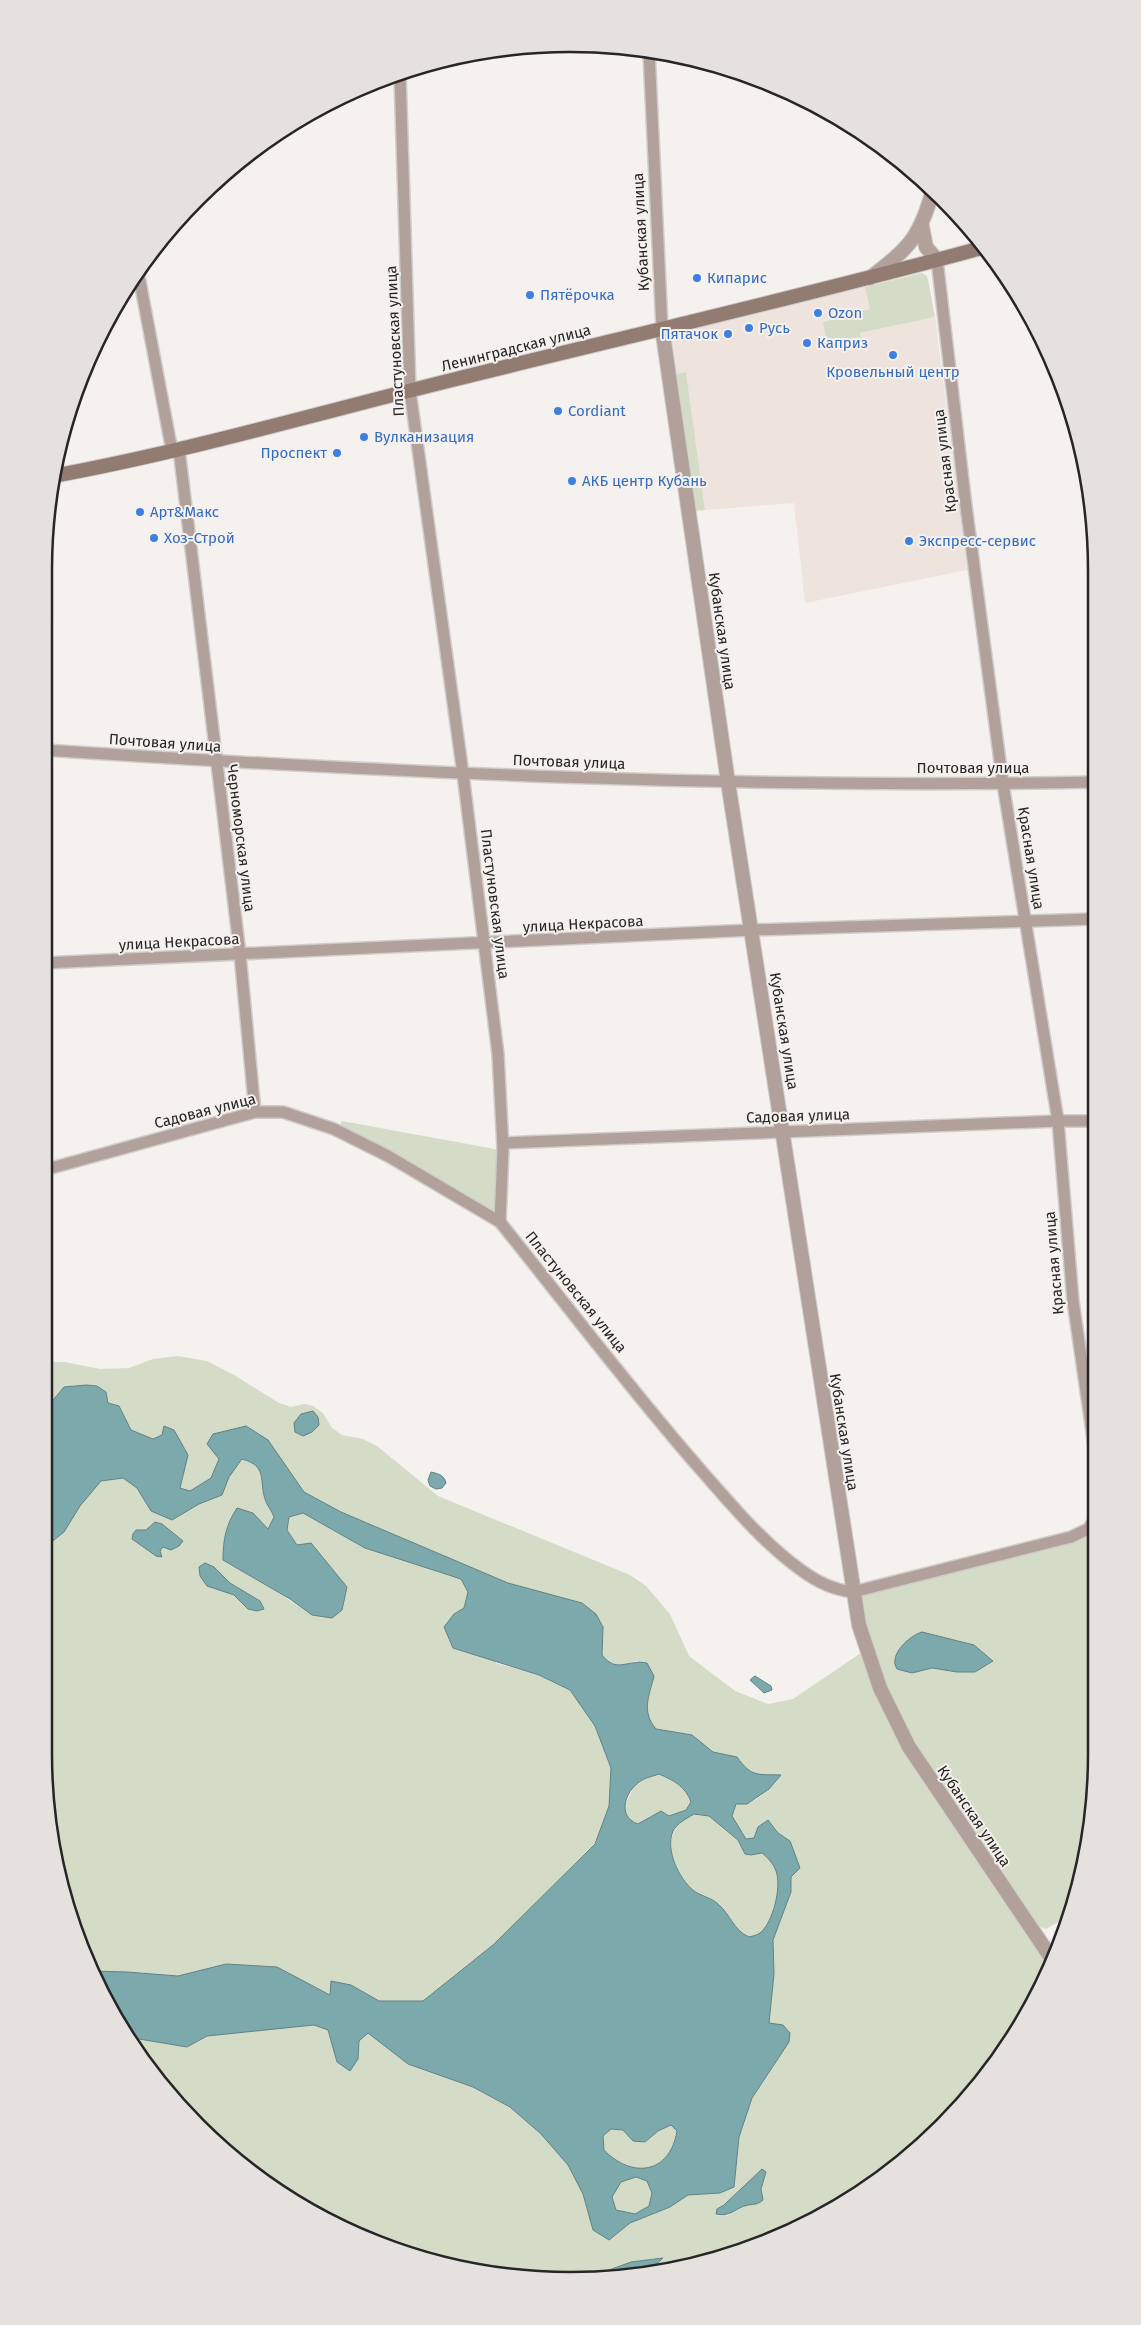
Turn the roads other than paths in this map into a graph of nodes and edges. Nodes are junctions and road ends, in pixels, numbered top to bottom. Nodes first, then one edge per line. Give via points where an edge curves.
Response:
1 (649, 59) edge
2 (400, 81) edge
3 (930, 198) edge
4 (922, 226) junction
5 (976, 249) edge
6 (937, 260) junction
7 (870, 278) junction
8 (140, 282) edge
9 (662, 328) junction
10 (410, 391) junction
11 (175, 450) junction
12 (61, 474) edge
13 (52, 751) edge
14 (216, 761) junction
15 (463, 774) junction
16 (728, 782) junction
17 (1088, 782) edge
18 (1004, 784) junction
19 (1088, 918) edge
20 (1024, 922) junction
21 (752, 930) junction
22 (485, 944) junction
23 (240, 954) junction
24 (52, 963) edge
25 (255, 1112) junction
26 (1058, 1121) junction
27 (1088, 1121) edge
28 (783, 1131) junction
29 (503, 1143) junction
30 (52, 1168) edge
31 (500, 1222) junction
32 (1088, 1405) edge
33 (1088, 1529) edge
34 (853, 1592) junction
35 (1049, 1954) edge

1 - 9 street, Кубанская улица
2 - 10 street, Пластуновская улица
3 - 4 street
4 - 6 street via 926,247
4 - 7 street via 907,247
5 - 6 main road, Ленинградская улица
6 - 7 main road, Ленинградская улица
6 - 18 street, Красная улица
7 - 9 main road, Ленинградская улица
8 - 11 street, Черноморская улица
9 - 10 main road, Ленинградская улица
9 - 16 street, Кубанская улица
10 - 11 main road, Ленинградская улица
10 - 15 street, Пластуновская улица
11 - 12 main road, Ленинградская улица
11 - 14 street, Черноморская улица
13 - 14 street, Почтовая улица
14 - 15 street, Почтовая улица
14 - 23 street, Черноморская улица
15 - 16 street, Почтовая улица
15 - 22 street, Пластуновская улица
16 - 18 street, Почтовая улица
16 - 21 street, Кубанская улица
17 - 18 street, Почтовая улица
18 - 20 street, Красная улица
19 - 20 street, улица Некрасова
20 - 21 street, улица Некрасова
20 - 26 street, Красная улица
21 - 22 street, улица Некрасова
21 - 28 street, Кубанская улица
22 - 23 street, улица Некрасова
22 - 29 street, Пластуновская улица via 498,1054
23 - 24 street, улица Некрасова
23 - 25 street, Черноморская улица
25 - 30 street, Садовая улица
25 - 31 street, Садовая улица via 283,1112 334,1129 388,1156
26 - 27 street, Садовая улица
26 - 28 street, Садовая улица
26 - 32 street, Красная улица via 1073,1301
28 - 29 street, Садовая улица
28 - 34 street, Кубанская улица
29 - 31 street, Пластуновская улица
31 - 34 street, Пластуновская улица via 671,1436 763,1538 812,1577 837,1589
33 - 34 street via 1072,1537
34 - 35 street, Кубанская улица via 871,1664 909,1747

